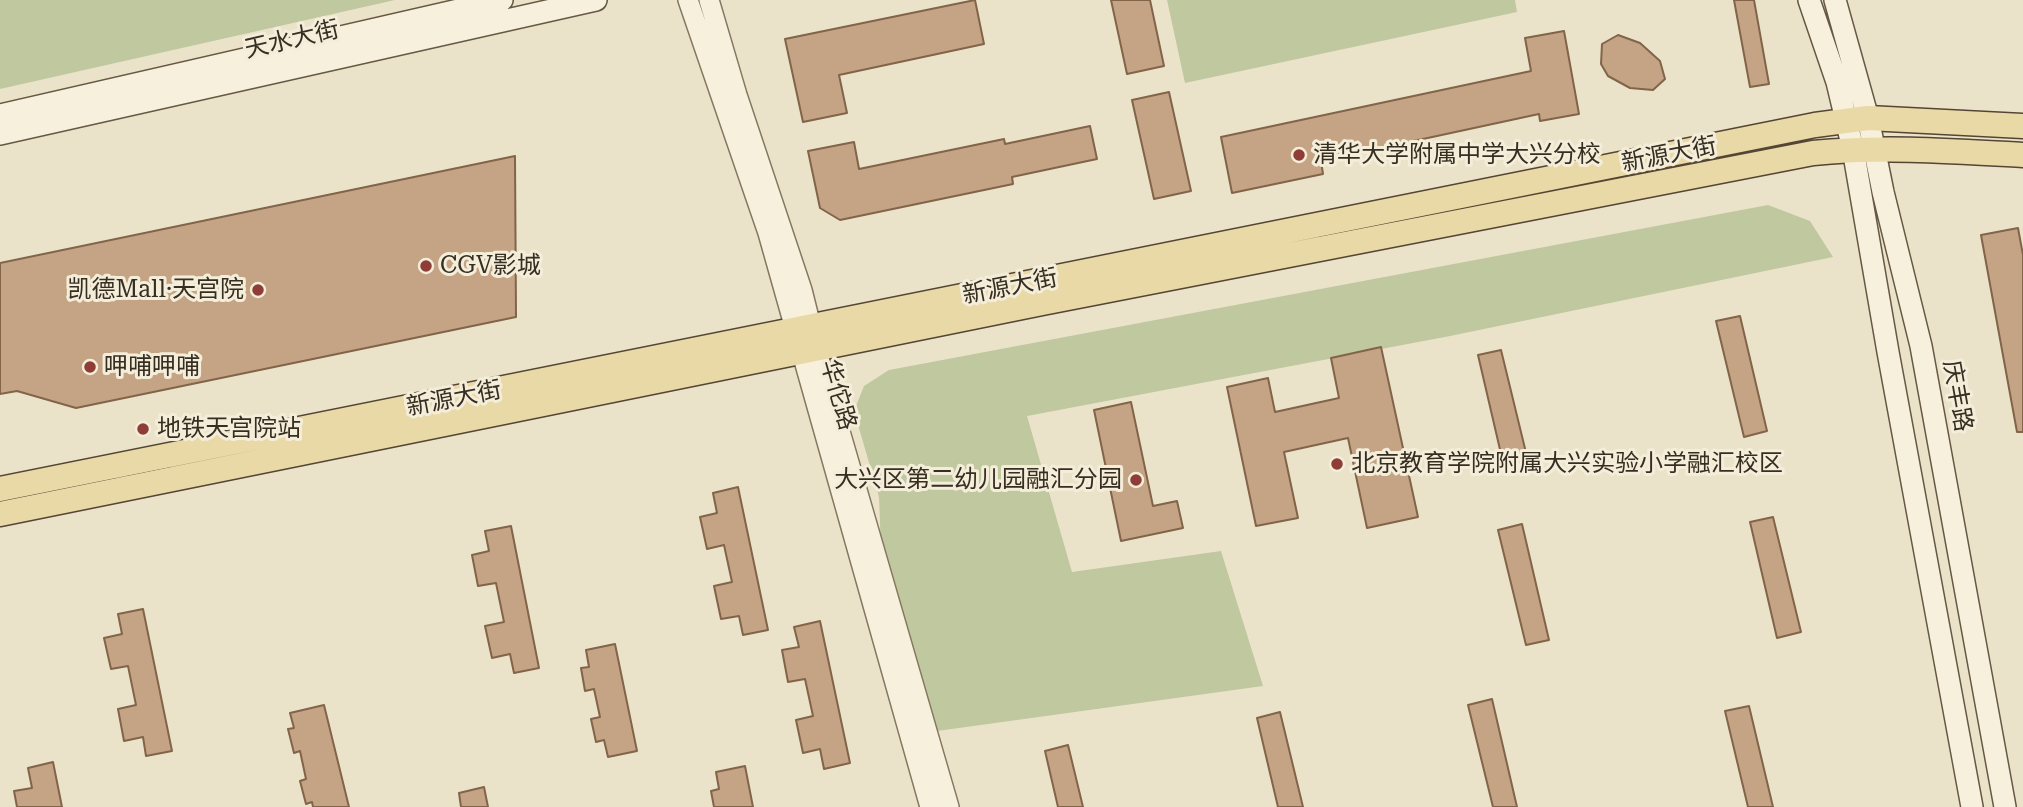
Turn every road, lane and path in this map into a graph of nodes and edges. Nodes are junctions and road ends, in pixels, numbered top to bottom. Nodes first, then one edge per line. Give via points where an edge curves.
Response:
1 (502, 0) edge
2 (596, 0) edge
3 (688, 0) edge
4 (709, 0) edge
5 (1809, 0) edge
6 (1835, 0) edge
7 (0, 115) edge
8 (1857, 119) junction
9 (2023, 125) edge
10 (0, 134) edge
11 (1864, 149) junction
12 (2023, 155) edge
13 (806, 340) junction
14 (0, 489) edge
15 (0, 514) edge
16 (930, 807) edge
17 (949, 807) edge
18 (1972, 807) edge
19 (2005, 807) edge

1 - 7 main road, 天水大街
2 - 10 main road, 天水大街
3 - 13 street, 华佗路
4 - 13 street, 华佗路 via 802,290
5 - 8 main road, 庆丰路 via 1837,82
6 - 8 main road, 庆丰路
8 - 9 main road, 新源大街
8 - 11 main road, 庆丰路
8 - 13 main road, 新源大街
11 - 12 main road, 新源大街
11 - 13 main road, 新源大街 via 1813,153
11 - 18 main road, 庆丰路 via 1888,352
11 - 19 main road, 庆丰路 via 1883,192 1921,346
13 - 14 main road, 新源大街
13 - 15 main road, 新源大街
13 - 16 street, 华佗路
13 - 17 street, 华佗路

